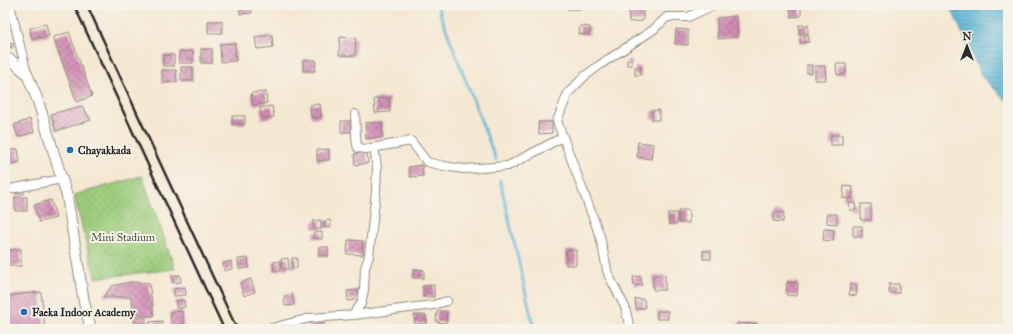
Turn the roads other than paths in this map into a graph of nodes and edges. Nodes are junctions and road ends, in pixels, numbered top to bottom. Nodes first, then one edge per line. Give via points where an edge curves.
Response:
1 (10, 5) edge
2 (712, 5) edge
3 (5, 57) edge
4 (27, 74) junction
5 (354, 114) dead end
6 (563, 137) junction
7 (374, 148) junction
8 (62, 179) junction
9 (5, 190) edge
10 (447, 301) dead end
11 (354, 315) junction
12 (91, 329) edge
13 (268, 329) edge
14 (630, 329) edge

1 - 4 street
2 - 6 street via 688,17 667,16 653,30 585,76 568,94 557,121
3 - 4 main road
4 - 8 main road
5 - 7 street via 358,148
6 - 7 street via 508,166 486,168 464,169 427,162 411,141
6 - 14 street via 600,236 608,274 625,307
7 - 11 street via 377,167 376,191 369,256 361,304
8 - 9 street
8 - 12 main road
10 - 11 street
11 - 13 street via 310,318

